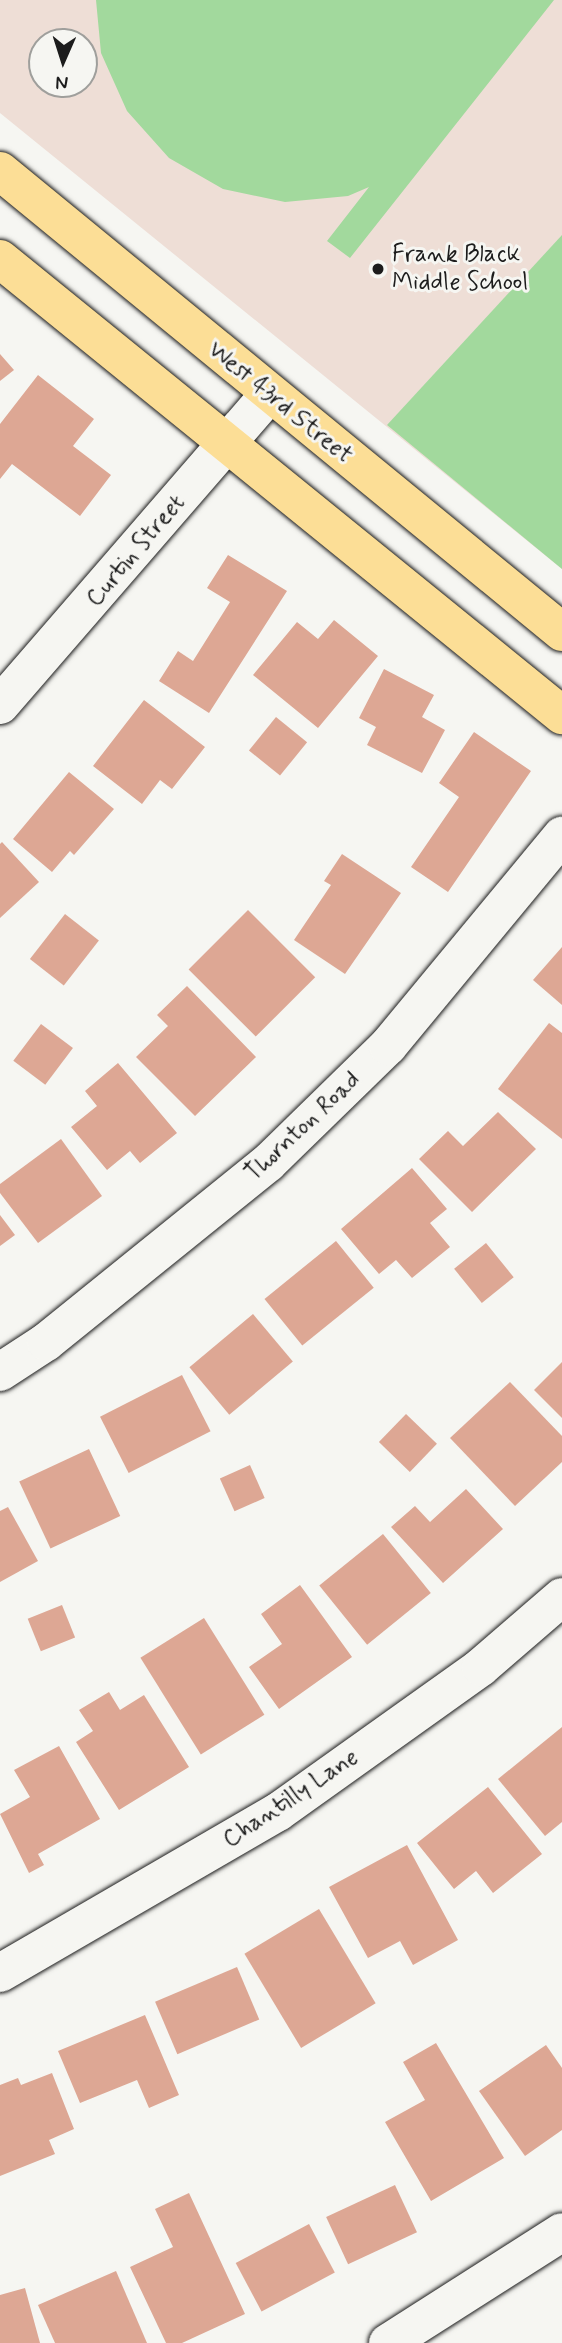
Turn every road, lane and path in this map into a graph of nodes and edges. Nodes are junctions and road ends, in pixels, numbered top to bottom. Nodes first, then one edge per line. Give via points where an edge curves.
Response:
1 (0, 171) edge
2 (0, 259) edge
3 (269, 394) junction
4 (228, 442) junction
5 (562, 632) edge
6 (0, 705) edge
7 (562, 715) edge
8 (562, 836) edge
9 (0, 1372) edge
10 (562, 1597) edge
11 (0, 1973) edge
12 (562, 2232) edge
13 (388, 2343) edge

1 - 3 main road, West 43rd Street
2 - 4 main road
3 - 4 street, Curtin Street
3 - 5 main road, West 43rd Street
4 - 6 street, Curtin Street
4 - 7 main road
8 - 9 street, Thornton Road via 388,1046 268,1163 46,1342
10 - 11 street, Chantilly Lane via 481,1667 278,1812
12 - 13 street

